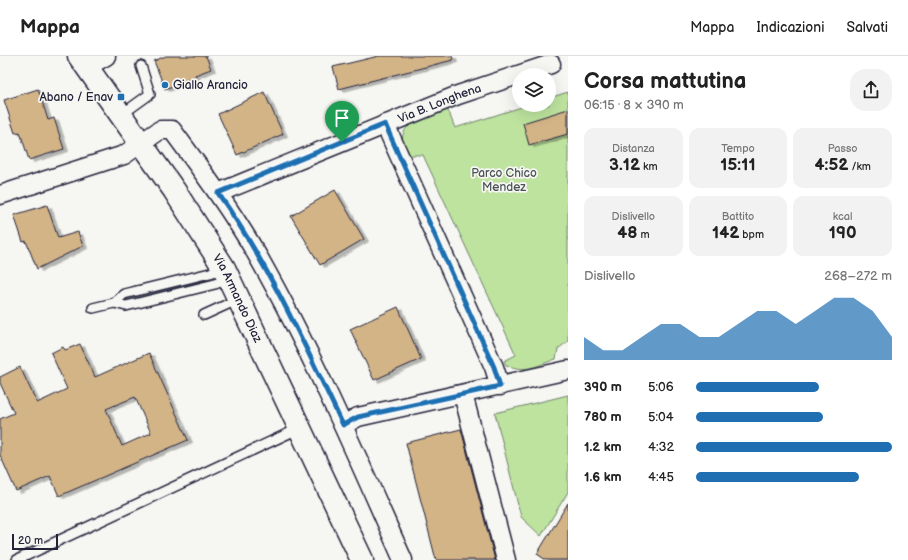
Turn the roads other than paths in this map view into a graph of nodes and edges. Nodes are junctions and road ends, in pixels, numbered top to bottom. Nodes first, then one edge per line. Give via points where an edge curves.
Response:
1 (106, 56) edge
2 (83, 61) edge
3 (551, 64) dead end
4 (141, 66) dead end
5 (120, 116) junction
6 (385, 124) junction
7 (141, 145) junction
8 (218, 193) junction
9 (0, 195) edge
10 (227, 273) junction
11 (239, 299) junction
12 (93, 308) dead end
13 (204, 315) dead end
14 (568, 370) edge
15 (500, 386) junction
16 (463, 394) junction
17 (343, 425) junction
18 (300, 428) junction
19 (17, 560) edge
20 (362, 560) edge
21 (403, 560) edge
22 (506, 560) edge

1 - 2 street
2 - 5 street, Via Armando Diaz
3 - 6 street, Via B. Longhena via 458,95
4 - 5 lane via 150,94
5 - 7 street, Via Armando Diaz
6 - 8 street, Via B. Longhena
6 - 15 street via 494,367
7 - 8 street via 160,130 172,130
7 - 9 street via 124,155
7 - 10 street, Via Armando Diaz via 174,190
8 - 17 street via 263,266 296,327
10 - 11 street, Via Armando Diaz
10 - 12 lane via 210,273 124,294 114,303
11 - 13 lane
11 - 18 street, Via Armando Diaz
14 - 15 street
15 - 16 street
16 - 17 street via 358,417
16 - 22 street
17 - 21 street
18 - 19 lane
18 - 20 street, Via Armando Diaz

